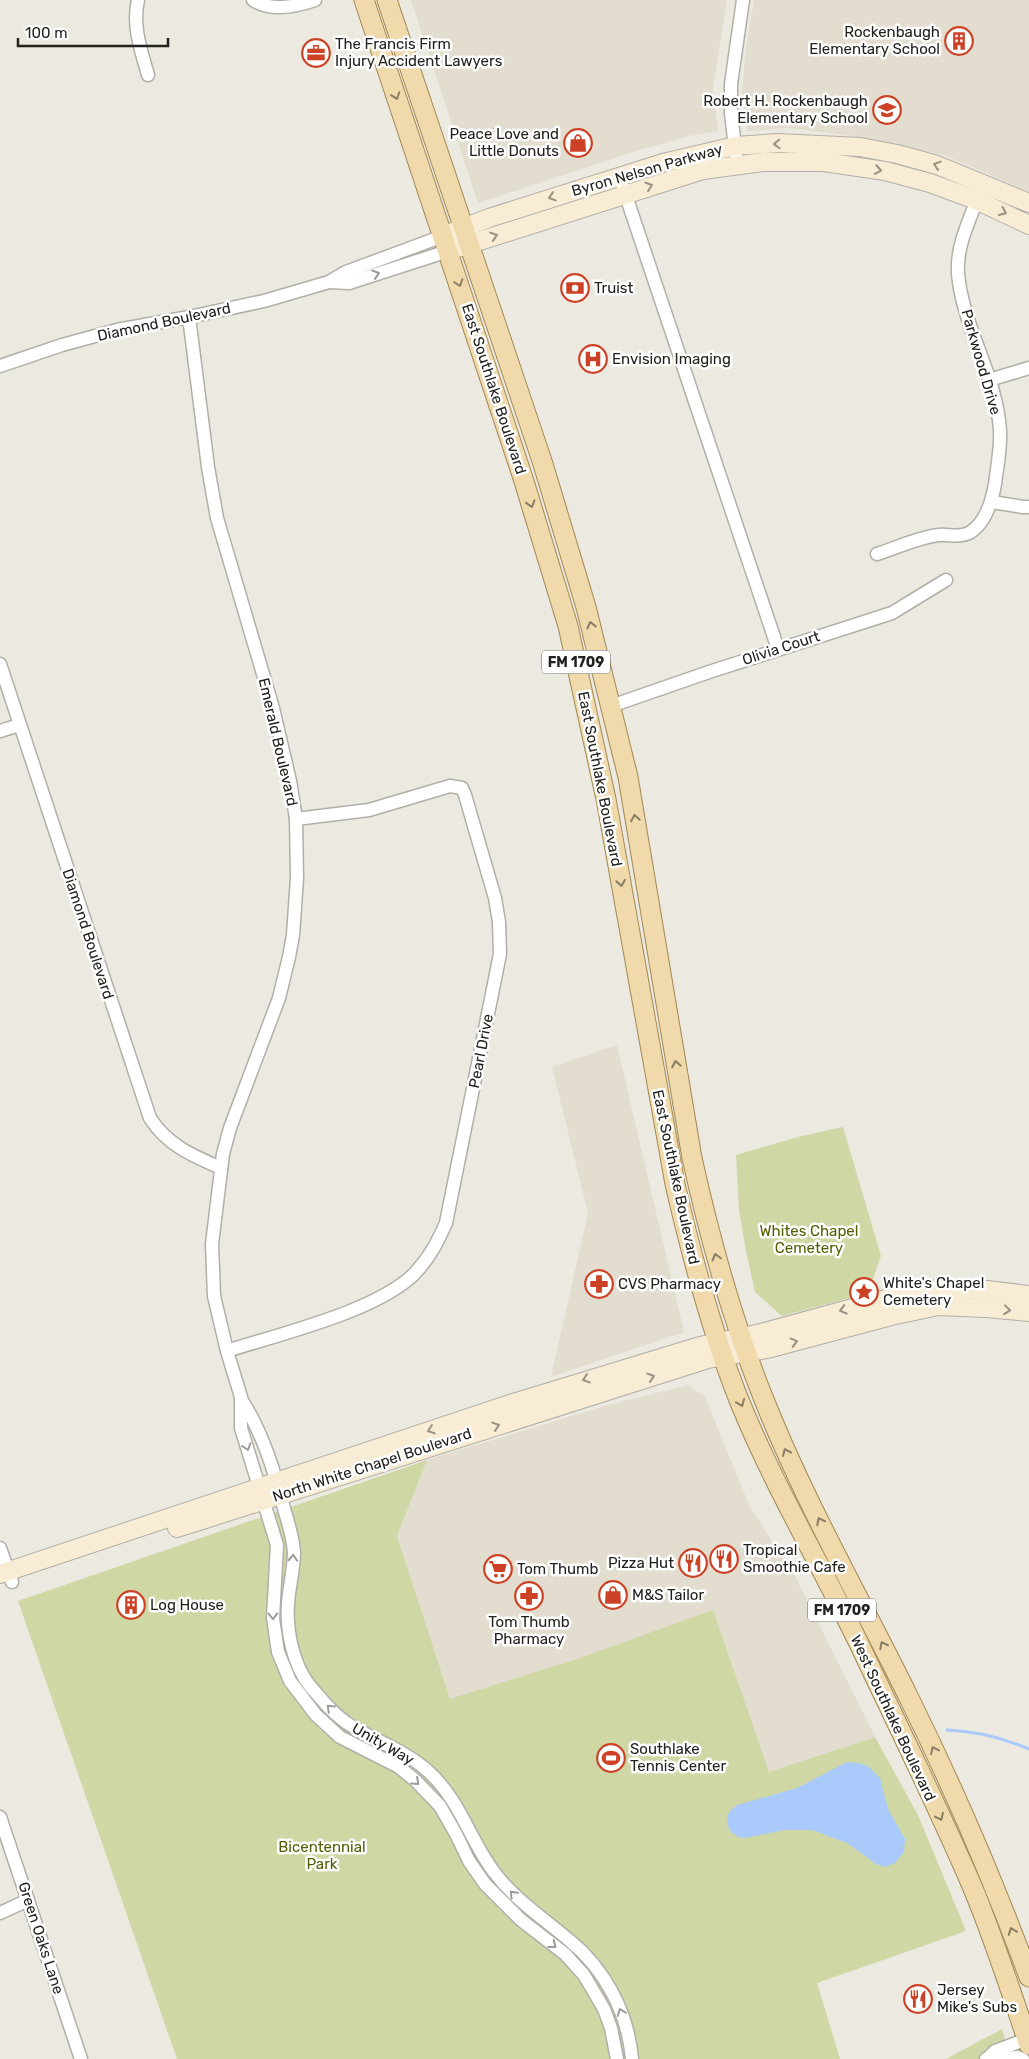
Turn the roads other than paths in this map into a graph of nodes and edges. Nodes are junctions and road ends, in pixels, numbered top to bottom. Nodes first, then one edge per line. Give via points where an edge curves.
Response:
1 (138, 0) edge
2 (252, 0) edge
3 (315, 0) edge
4 (364, 0) edge
5 (387, 0) edge
6 (743, 0) edge
7 (148, 75) dead end
8 (735, 146) junction
9 (860, 146) junction
10 (737, 165) junction
11 (856, 166) junction
12 (619, 176) junction
13 (982, 183) junction
14 (626, 194) junction
15 (976, 200) junction
16 (1029, 203) edge
17 (1029, 224) edge
18 (466, 236) junction
19 (446, 244) junction
20 (189, 317) junction
21 (0, 366) edge
22 (1029, 368) edge
23 (989, 380) junction
24 (992, 502) junction
25 (1029, 506) edge
26 (877, 554) dead end
27 (946, 580) dead end
28 (568, 626) junction
29 (778, 649) junction
30 (0, 664) edge
31 (611, 706) junction
32 (20, 725) junction
33 (0, 732) edge
34 (296, 820) junction
35 (680, 1086) junction
36 (656, 1088) junction
37 (221, 1168) junction
38 (1029, 1295) edge
39 (1029, 1312) edge
40 (743, 1345) junction
41 (721, 1350) junction
42 (227, 1351) junction
43 (270, 1490) junction
44 (0, 1548) edge
45 (5, 1579) edge
46 (308, 1683) junction
47 (295, 1690) junction
48 (0, 1817) edge
49 (28, 1900) junction
50 (0, 1913) edge
51 (1000, 1959) junction
52 (1029, 1977) edge
53 (1029, 2004) edge
54 (1028, 2041) edge
55 (81, 2059) edge
56 (617, 2059) edge
57 (632, 2059) edge
58 (986, 2059) edge
59 (1023, 2059) edge

1 - 7 street via 136,30
2 - 3 street via 270,8
4 -> 19 main road, East Southlake Boulevard / FM 1709
5 - 18 main road, East Southlake Boulevard / FM 1709
6 - 8 street via 731,84
9 -> 8 main road, Byron Nelson Parkway via 778,143
8 - 10 street
8 - 12 main road, Byron Nelson Parkway
9 - 11 main road
13 -> 9 main road, Byron Nelson Parkway via 937,165
10 - 11 main road, Byron Nelson Parkway via 792,161
14 -> 10 main road, Byron Nelson Parkway via 703,170
11 -> 15 main road, Byron Nelson Parkway via 921,181
12 - 14 street
12 -> 18 main road, Byron Nelson Parkway via 489,218
13 - 15 street, Parkwood Drive
13 - 16 main road, Byron Nelson Parkway
18 -> 14 main road, Byron Nelson Parkway
14 - 29 street
15 -> 17 main road, Byron Nelson Parkway
15 - 23 street, Parkwood Drive via 964,231 958,271 960,294
18 - 19 main road, Byron Nelson Parkway
31 -> 18 main road, East Southlake Boulevard / FM 1709 via 559,516
19 - 20 street, Diamond Boulevard via 346,272 329,282 264,301
19 -> 28 main road, East Southlake Boulevard / FM 1709
20 - 21 street, Diamond Boulevard via 117,330
20 - 34 street, Emerald Boulevard via 217,518 273,708
22 - 23 street
23 - 24 street, Parkwood Drive via 1000,432
24 - 25 street
24 - 26 street, Parkwood Drive via 967,534 939,535
27 - 29 street, Olivia Court via 892,613
28 - 31 main road via 574,634 591,690
28 -> 36 main road, East Southlake Boulevard / FM 1709 via 606,799
29 - 31 street, Olivia Court
30 - 32 street, Diamond Boulevard
35 -> 31 main road, East Southlake Boulevard / FM 1709 via 628,777
32 - 33 street
32 - 37 street, Diamond Boulevard via 150,1118 167,1139 190,1155
34 - 37 street, Emerald Boulevard via 297,878 289,957 279,998 230,1128
34 - 42 street, Pearl Drive via 388,806 450,786 462,788 495,898 500,922 500,954 446,1223 429,1256 401,1284 365,1304
35 - 36 main road
40 -> 35 main road, East Southlake Boulevard / FM 1709 via 703,1208
36 - 41 main road, East Southlake Boulevard / FM 1709 via 689,1244
37 - 42 street, Emerald Boulevard via 212,1267 214,1296
38 -> 40 main road via 936,1289 886,1299
40 -> 39 main road via 768,1349 938,1306
40 - 41 main road, North White Chapel Boulevard
52 -> 40 main road, West Southlake Boulevard / FM 1709 via 954,1792 794,1470
41 - 43 main road, North White Chapel Boulevard via 531,1397
41 -> 51 main road, West Southlake Boulevard / FM 1709 via 774,1479 862,1650 972,1886
42 - 43 street, Emerald Boulevard via 241,1399 255,1421
43 - 45 main road, North White Chapel Boulevard
46 -> 43 street, Unity Way via 289,1632 288,1604 294,1552
43 -> 47 street, Unity Way via 277,1545 273,1602 275,1637
44 - 45 street
46 - 47 street
57 -> 46 street, Unity Way via 624,2019 609,1986 571,1940 514,1896 493,1871 453,1799 430,1773 404,1754 342,1719 327,1707
47 -> 56 street, Unity Way via 328,1727 353,1744 399,1767 429,1794 449,1821 485,1884 521,1920 565,1954 584,1975 604,2009
48 - 49 street, Green Oaks Lane
49 - 50 street
49 - 55 street, Green Oaks Lane
51 - 53 main road via 1012,1971
51 - 54 main road, West Southlake Boulevard / FM 1709
54 - 58 street via 995,2051
58 - 59 street

